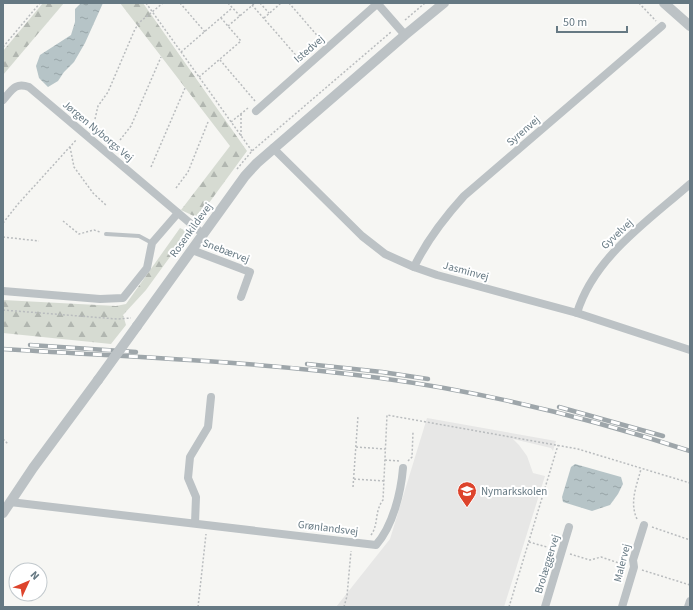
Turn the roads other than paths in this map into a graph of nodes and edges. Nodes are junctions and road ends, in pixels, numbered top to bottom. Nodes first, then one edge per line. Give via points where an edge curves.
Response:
1 (377, 3) edge
2 (444, 3) edge
3 (664, 3) edge
4 (662, 26) road end
5 (690, 26) edge
6 (404, 35) junction
7 (3, 100) edge
8 (258, 109) road end
9 (273, 148) junction
10 (690, 184) edge
11 (178, 213) junction
12 (106, 234) road end
13 (203, 234) junction
14 (152, 243) junction
15 (192, 250) junction
16 (414, 267) junction
17 (3, 291) edge
18 (241, 297) dead end
19 (577, 313) junction
20 (690, 350) edge
21 (211, 397) dead end
22 (403, 468) dead end
23 (10, 502) junction
24 (3, 513) edge
25 (195, 523) junction
26 (644, 525) road end
27 (569, 527) dead end
28 (690, 601) edge
29 (545, 607) edge
30 (622, 607) edge
31 (688, 607) edge

1 - 6 street
1 - 8 street, Istedvej
2 - 6 street, Rosenkildevej
3 - 5 street
4 - 16 street, Syrenvej via 464,196 432,235
6 - 9 street, Rosenkildevej
7 - 11 street, Jørgen Nyborgs Vej via 16,86 29,87
9 - 13 street, Rosenkildevej via 245,176
9 - 16 street, Jasminvej via 362,236 385,254
10 - 19 street, Gyvelvej via 608,257 580,301
11 - 13 street, Jørgen Nyborgs Vej
11 - 14 street
12 - 14 lane via 139,236
13 - 15 street, Rosenkildevej
14 - 17 street via 147,268 124,298 100,299
15 - 18 street, Snebærvej via 250,272
15 - 23 street, Rosenkildevej, bridge via 136,322 98,380
16 - 19 street, Jasminvej
19 - 20 street, Jasminvej
21 - 25 street via 208,427 190,457 188,478 196,497
22 - 25 street, Grønlandsvej via 389,525 376,545
23 - 24 street, Rosenkildevej
23 - 25 street, Grønlandsvej
26 - 30 street, Malervej
27 - 29 street, Brolæggervej
28 - 31 street

